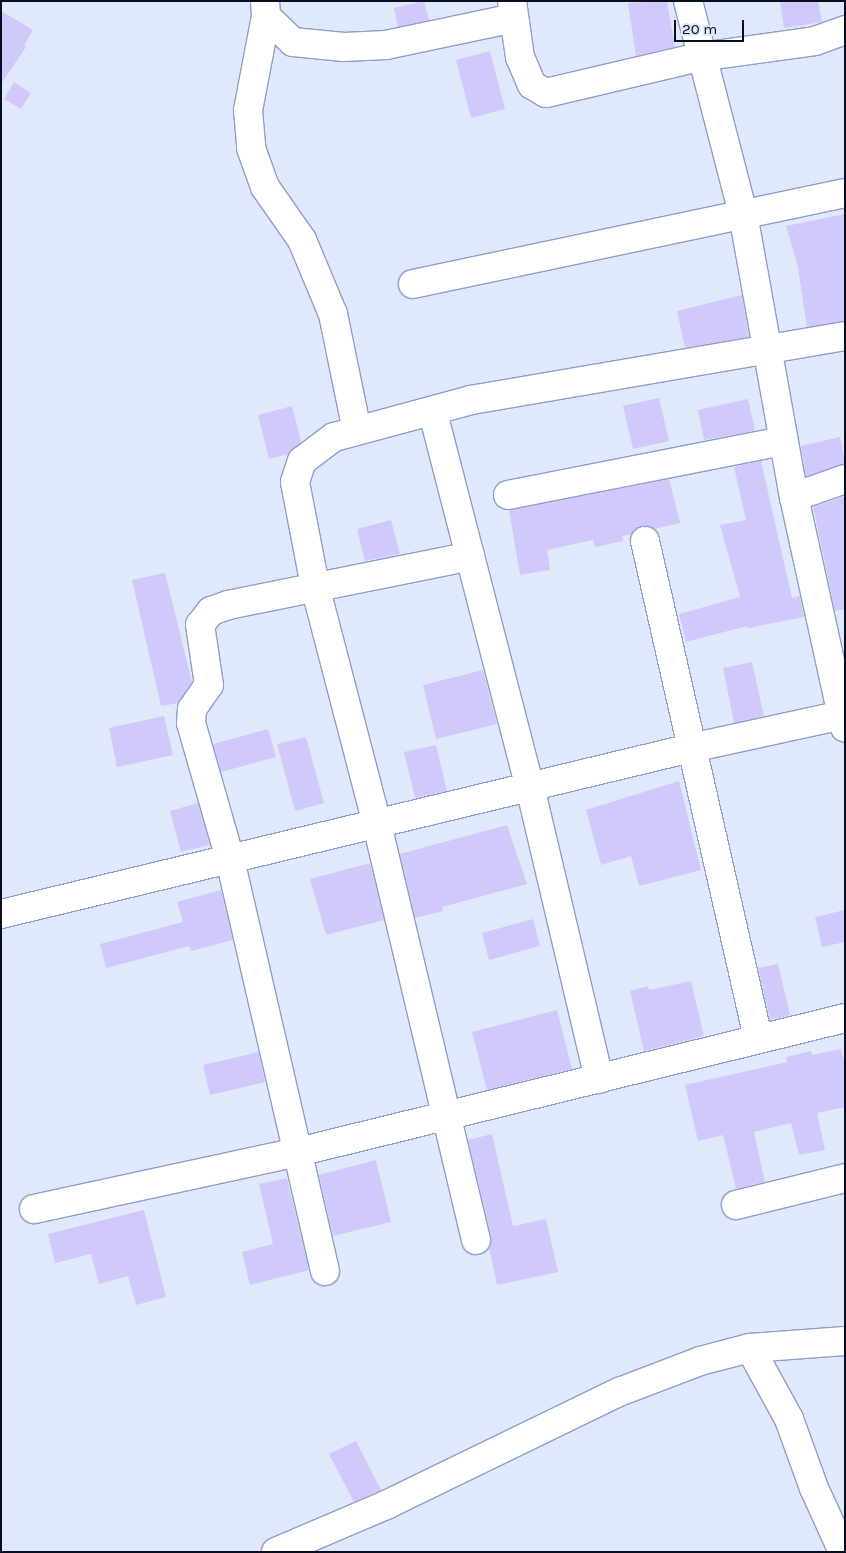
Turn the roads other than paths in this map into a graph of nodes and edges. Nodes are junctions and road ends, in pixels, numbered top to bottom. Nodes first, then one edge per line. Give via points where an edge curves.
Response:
1 (688, 1) edge
2 (265, 8) edge
3 (513, 9) edge
4 (845, 30) edge
5 (700, 57) junction
6 (845, 193) edge
7 (743, 214) junction
8 (413, 284) dead end
9 (845, 336) edge
10 (766, 348) junction
11 (433, 413) junction
12 (356, 430) junction
13 (784, 441) junction
14 (845, 479) edge
15 (508, 495) dead end
16 (794, 497) junction
17 (645, 541) dead end
18 (470, 556) junction
19 (315, 586) junction
20 (834, 619) edge
21 (844, 719) edge
22 (691, 748) junction
23 (530, 788) junction
24 (377, 824) junction
25 (230, 859) junction
26 (1, 914) edge
27 (845, 1018) edge
28 (758, 1038) junction
29 (599, 1078) junction
30 (447, 1115) junction
31 (298, 1152) junction
32 (845, 1178) edge
33 (736, 1205) dead end
34 (34, 1209) dead end
35 (476, 1240) dead end
36 (325, 1271) dead end
37 (845, 1341) edge
38 (750, 1348) junction
39 (276, 1552) edge
40 (843, 1552) edge

1 - 5 street
2 - 3 street via 293,42 344,47 386,45
2 - 12 street via 248,110 251,148 265,187 302,240 333,314
3 - 5 street via 524,66 532,85 546,93
4 - 5 street via 815,41
5 - 7 street
6 - 7 street
7 - 8 street
7 - 10 street
9 - 10 street
10 - 11 street via 471,400
10 - 13 street
11 - 12 street
11 - 18 street
12 - 19 street via 322,444 302,462 295,482
13 - 15 street
13 - 16 street
14 - 16 street
16 - 20 street
17 - 22 street
18 - 19 street
18 - 23 street
19 - 24 street
19 - 25 street via 228,605 211,611 200,625 209,685 192,709 191,723
20 - 21 street
21 - 22 street
22 - 23 street
22 - 28 street
23 - 24 street
23 - 29 street
24 - 25 street
24 - 30 street
25 - 26 street
25 - 31 street
27 - 28 street
28 - 29 street
29 - 30 street
30 - 31 street
30 - 35 street
31 - 34 street
31 - 36 street
32 - 33 street
37 - 38 street
38 - 39 street via 700,1361 619,1392 386,1505
38 - 40 street via 789,1420 814,1488

